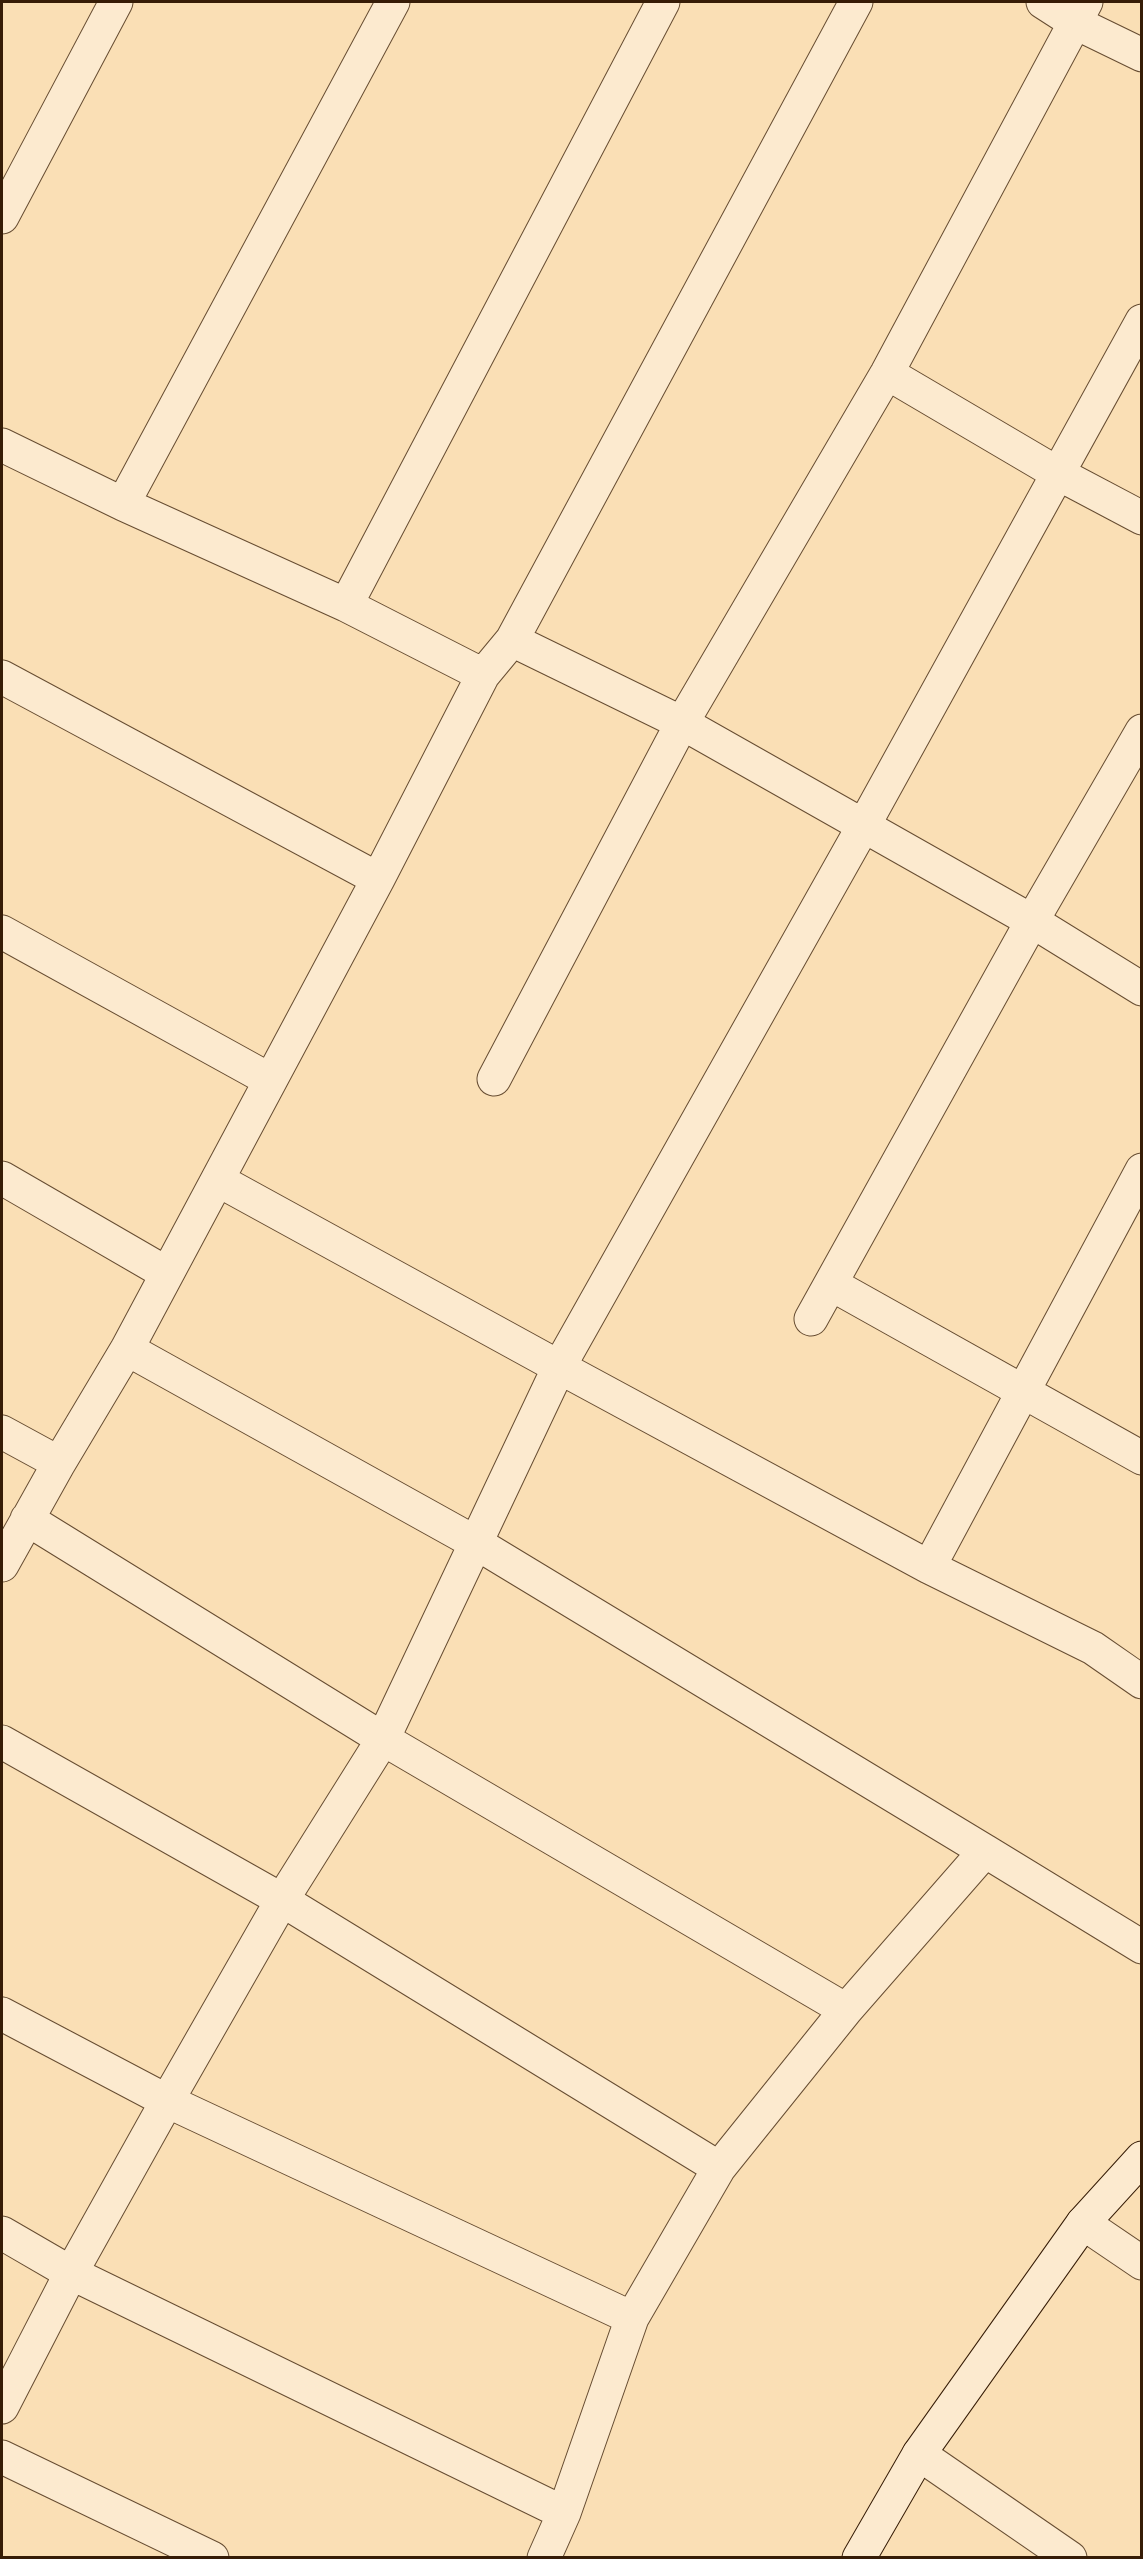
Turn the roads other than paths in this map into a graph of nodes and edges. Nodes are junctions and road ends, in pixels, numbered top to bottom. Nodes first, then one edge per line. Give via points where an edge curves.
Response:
1 (116, 2) edge
2 (393, 2) edge
3 (663, 2) edge
4 (856, 2) edge
5 (1043, 2) edge
6 (1080, 12) edge
7 (1142, 55) edge
8 (2, 217) edge
9 (1142, 321) edge
10 (887, 373) junction
11 (3, 450) edge
12 (1058, 472) junction
13 (123, 504) junction
14 (1142, 518) edge
15 (346, 605) junction
16 (512, 640) junction
17 (483, 675) junction
18 (2, 677) edge
19 (682, 723) junction
20 (1142, 731) edge
21 (864, 825) junction
22 (378, 879) junction
23 (1032, 921) junction
24 (2, 932) edge
25 (1142, 989) edge
26 (494, 1079) dead end
27 (270, 1080) junction
28 (1142, 1170) edge
29 (2, 1178) edge
30 (218, 1180) junction
31 (166, 1273) junction
32 (831, 1284) junction
33 (811, 1319) dead end
34 (127, 1349) junction
35 (558, 1367) junction
36 (1022, 1393) junction
37 (2, 1432) edge
38 (1142, 1458) edge
39 (59, 1463) junction
40 (27, 1519) junction
41 (476, 1543) junction
42 (2, 1565) edge
43 (929, 1567) junction
44 (1142, 1682) edge
45 (383, 1739) junction
46 (2, 1742) edge
47 (985, 1851) junction
48 (282, 1900) junction
49 (1142, 1947) edge
50 (846, 2010) junction
51 (2, 2014) edge
52 (166, 2101) junction
53 (1142, 2158) edge
54 (718, 2168) junction
55 (1083, 2223) junction
56 (2, 2233) edge
57 (1142, 2263) edge
58 (71, 2272) junction
59 (632, 2318) junction
60 (2, 2406) edge
61 (919, 2454) junction
62 (2, 2457) edge
63 (564, 2513) junction
64 (212, 2558) edge
65 (544, 2558) edge
66 (860, 2558) edge
67 (1070, 2558) edge

1 - 8 street
2 - 13 street
3 - 15 street
4 - 16 street
5 - 6 street
6 - 7 street
6 - 10 street
9 - 12 street
10 - 12 street
10 - 19 street
11 - 13 street
12 - 14 street
12 - 21 street
13 - 15 street
15 - 17 street
16 - 17 street
16 - 19 street
17 - 22 street
18 - 22 street
19 - 21 street
19 - 26 street
20 - 23 street
21 - 23 street
21 - 35 street
22 - 27 street
23 - 25 street
23 - 32 street
24 - 27 street
27 - 30 street
28 - 36 street
29 - 31 street
30 - 31 street
30 - 35 street
31 - 34 street
32 - 33 street
32 - 36 street
34 - 39 street
34 - 41 street
35 - 41 street
35 - 43 street
36 - 38 street
36 - 43 street
37 - 39 street
39 - 40 street
40 - 42 street
40 - 45 street
41 - 45 street
41 - 47 street
43 - 44 street via 1093,1648
45 - 48 street
45 - 50 street
46 - 48 street
47 - 49 street
47 - 50 street
48 - 52 street
48 - 54 street
50 - 54 street
51 - 52 street
52 - 58 street
52 - 59 street
53 - 55 street
54 - 59 street
55 - 57 street
55 - 61 street
56 - 58 street
58 - 60 street
58 - 63 street
59 - 63 street
61 - 66 street
61 - 67 street
62 - 64 street
63 - 65 street

